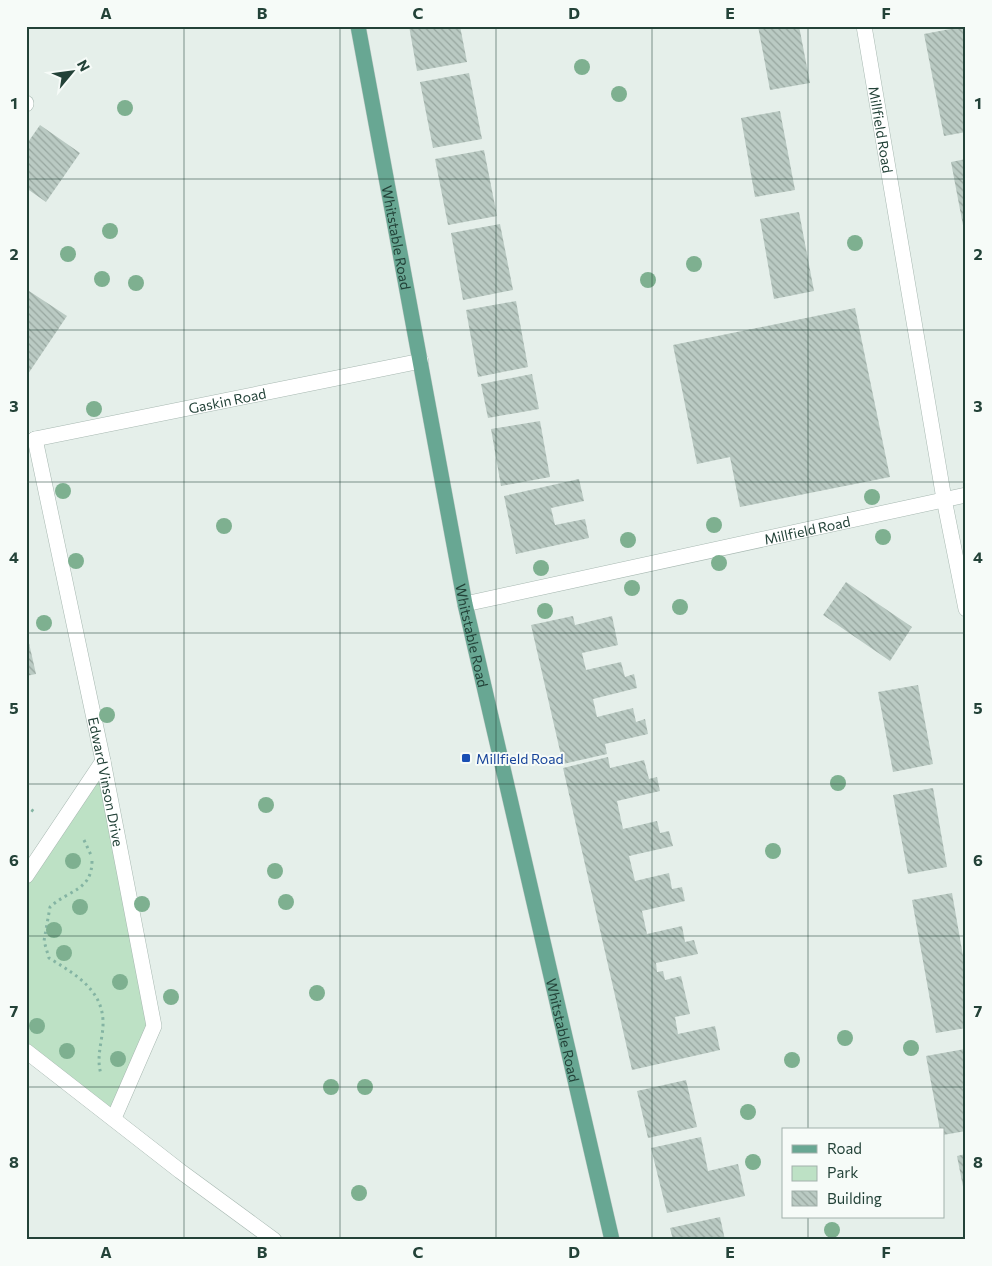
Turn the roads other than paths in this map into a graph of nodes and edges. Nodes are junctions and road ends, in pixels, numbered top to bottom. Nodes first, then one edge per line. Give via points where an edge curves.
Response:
1 (358, 26) edge
2 (864, 26) edge
3 (421, 361) junction
4 (30, 436) edge
5 (966, 495) edge
6 (944, 499) junction
7 (465, 604) junction
8 (966, 609) edge
9 (103, 761) junction
10 (26, 876) edge
11 (26, 1051) edge
12 (114, 1118) junction
13 (274, 1240) edge
14 (612, 1240) edge

1 - 3 main road, Whitstable Road
2 - 6 street, Millfield Road
3 - 4 street, Gaskin Road
3 - 7 main road, Whitstable Road
4 - 9 street, Edward Vinson Drive
5 - 6 street
6 - 7 street, Millfield Road
6 - 8 street, Millfield Road
7 - 14 main road, Whitstable Road
9 - 10 street
9 - 12 street, Edward Vinson Drive via 154,1026
11 - 12 street
12 - 13 street

